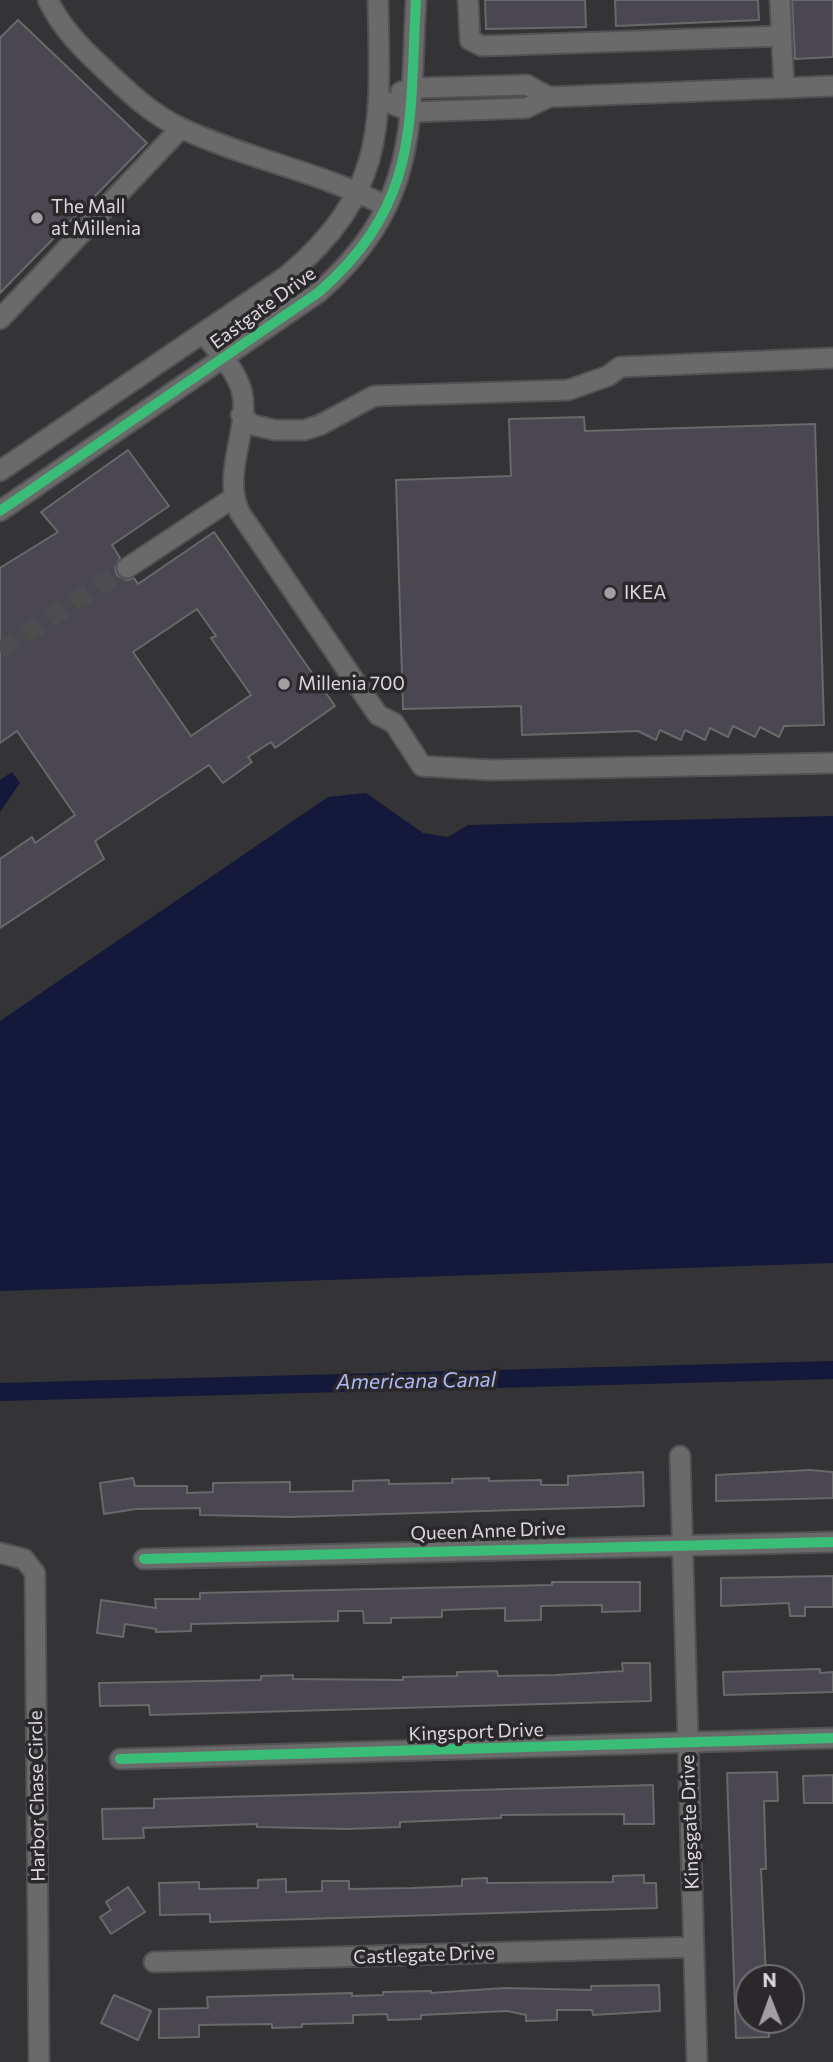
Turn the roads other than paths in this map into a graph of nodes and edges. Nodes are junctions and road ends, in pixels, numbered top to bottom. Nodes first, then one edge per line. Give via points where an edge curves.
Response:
1 (48, 0) edge
2 (378, 0) edge
3 (416, 0) edge
4 (468, 0) edge
5 (780, 0) edge
6 (782, 36) junction
7 (833, 86) edge
8 (413, 88) junction
9 (784, 88) junction
10 (550, 97) junction
11 (380, 99) junction
12 (412, 112) junction
13 (181, 128) junction
14 (357, 191) junction
15 (386, 206) junction
16 (0, 318) edge
17 (203, 333) junction
18 (224, 358) junction
19 (833, 358) edge
20 (241, 415) junction
21 (0, 471) edge
22 (233, 498) junction
23 (0, 511) edge
24 (127, 568) tunnel mouth
25 (833, 763) edge
26 (680, 1456) dead end
27 (833, 1542) edge
28 (682, 1543) junction
29 (0, 1553) edge
30 (144, 1559) dead end
31 (833, 1738) edge
32 (688, 1743) junction
33 (120, 1759) dead end
34 (694, 1947) junction
35 (154, 1962) dead end
36 (39, 2062) edge
37 (697, 2062) edge

1 - 13 street via 89,55 151,109
2 - 11 street, Eastgate Drive
3 - 8 street, Eastgate Drive
4 - 6 street via 470,40 482,46
5 - 6 street
6 - 9 street
7 - 9 street
8 - 10 street via 527,85
8 - 11 street
8 - 12 street, Eastgate Drive
9 - 10 street
10 - 12 street via 526,108
11 - 12 street
11 - 14 street, Eastgate Drive via 374,147
12 - 15 street, Eastgate Drive via 401,171
13 - 14 street
13 - 16 street
14 - 15 street
14 - 17 street, Eastgate Drive via 328,239 308,258
15 - 18 street, Eastgate Drive via 374,230 340,273
17 - 18 street
17 - 21 street, Eastgate Drive
18 - 20 street via 239,382
18 - 23 street, Eastgate Drive
19 - 20 street via 620,367 568,390 374,396 304,430 253,425
20 - 22 street
22 - 24 street
22 - 25 street via 378,715 394,723 422,766 490,770
26 - 28 street, Kingsgate Drive
27 - 28 street, Queen Anne Drive
28 - 30 street, Queen Anne Drive
28 - 32 street, Kingsgate Drive
29 - 36 street, Harbor Chase Circle via 24,1559 35,1573
31 - 32 street, Kingsport Drive
32 - 33 street, Kingsport Drive
32 - 34 street, Kingsgate Drive
34 - 35 street, Castlegate Drive
34 - 37 street, Kingsgate Drive

